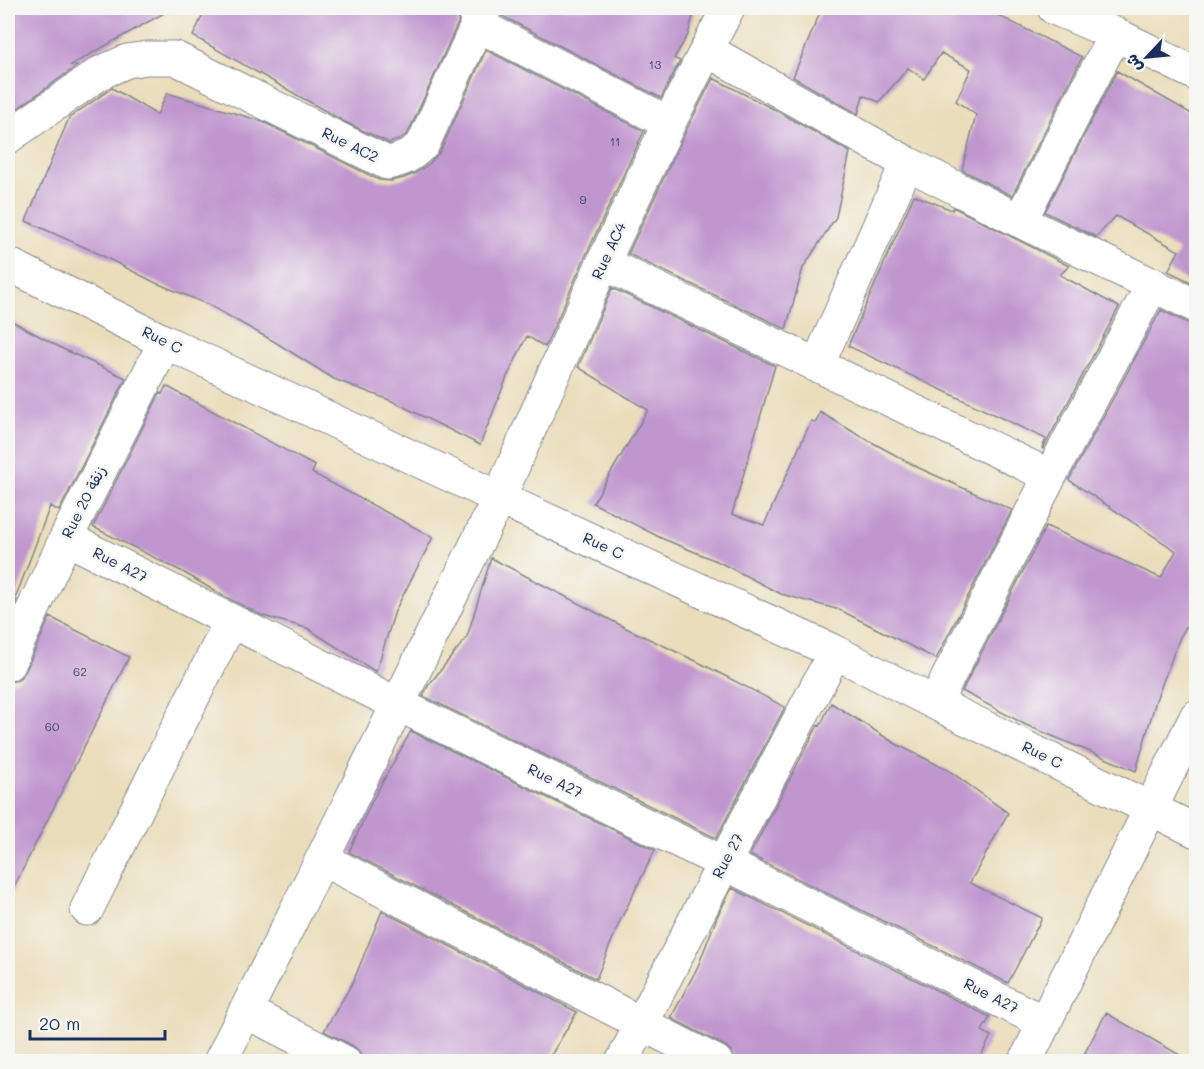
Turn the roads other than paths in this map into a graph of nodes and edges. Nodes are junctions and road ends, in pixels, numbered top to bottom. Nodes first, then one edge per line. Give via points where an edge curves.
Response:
1 (728, 8) edge
2 (1054, 8) edge
3 (480, 16) edge
4 (1115, 34) junction
5 (707, 50) junction
6 (1197, 74) edge
7 (669, 123) junction
8 (8, 137) edge
9 (907, 163) junction
10 (1020, 221) junction
11 (603, 263) junction
12 (9, 268) edge
13 (1153, 284) junction
14 (1197, 306) edge
15 (165, 342) junction
16 (817, 366) junction
17 (1050, 476) junction
18 (499, 498) junction
19 (66, 537) junction
20 (231, 621) junction
21 (835, 652) junction
22 (8, 664) edge
23 (935, 703) junction
24 (397, 704) junction
25 (1197, 717) edge
26 (1151, 808) junction
27 (1197, 831) edge
28 (322, 859) junction
29 (724, 863) junction
30 (87, 909) dead end
31 (245, 1011) junction
32 (642, 1023) junction
33 (1045, 1023) junction
34 (220, 1062) edge
35 (344, 1062) edge
36 (622, 1062) edge
37 (716, 1062) edge
38 (1025, 1062) edge

1 - 5 street, Rue AC4
2 - 4 street
3 - 7 street
3 - 8 street, Rue AC2 via 423,144 400,160 387,163 174,58 127,61 100,73
4 - 6 street
4 - 10 street
5 - 7 street, Rue AC4
5 - 9 street
7 - 11 street, Rue AC4
9 - 10 street
9 - 16 street
10 - 13 street
11 - 16 street
11 - 18 street, Rue AC4
12 - 15 street, Rue C
13 - 14 street
13 - 17 street
15 - 18 street, Rue C
15 - 19 street, Rue 20 زنقة
16 - 17 street
17 - 23 street
18 - 21 street, Rue C
18 - 24 street, Rue AC4
19 - 20 street, Rue A27
19 - 22 street, Rue 20 زنقة
20 - 24 street, Rue A27
20 - 30 street
21 - 23 street, Rue C
21 - 29 street, Rue 27
23 - 26 street, Rue C
24 - 28 street, Rue AC4
24 - 29 street, Rue A27
25 - 26 street
26 - 27 street, Rue C
26 - 33 street
28 - 31 street, Rue AC4
28 - 32 street
29 - 32 street, Rue 27
29 - 33 street, Rue A27
31 - 34 street, Rue AC4
31 - 35 street
32 - 36 street, Rue 27
32 - 37 street
33 - 38 street

